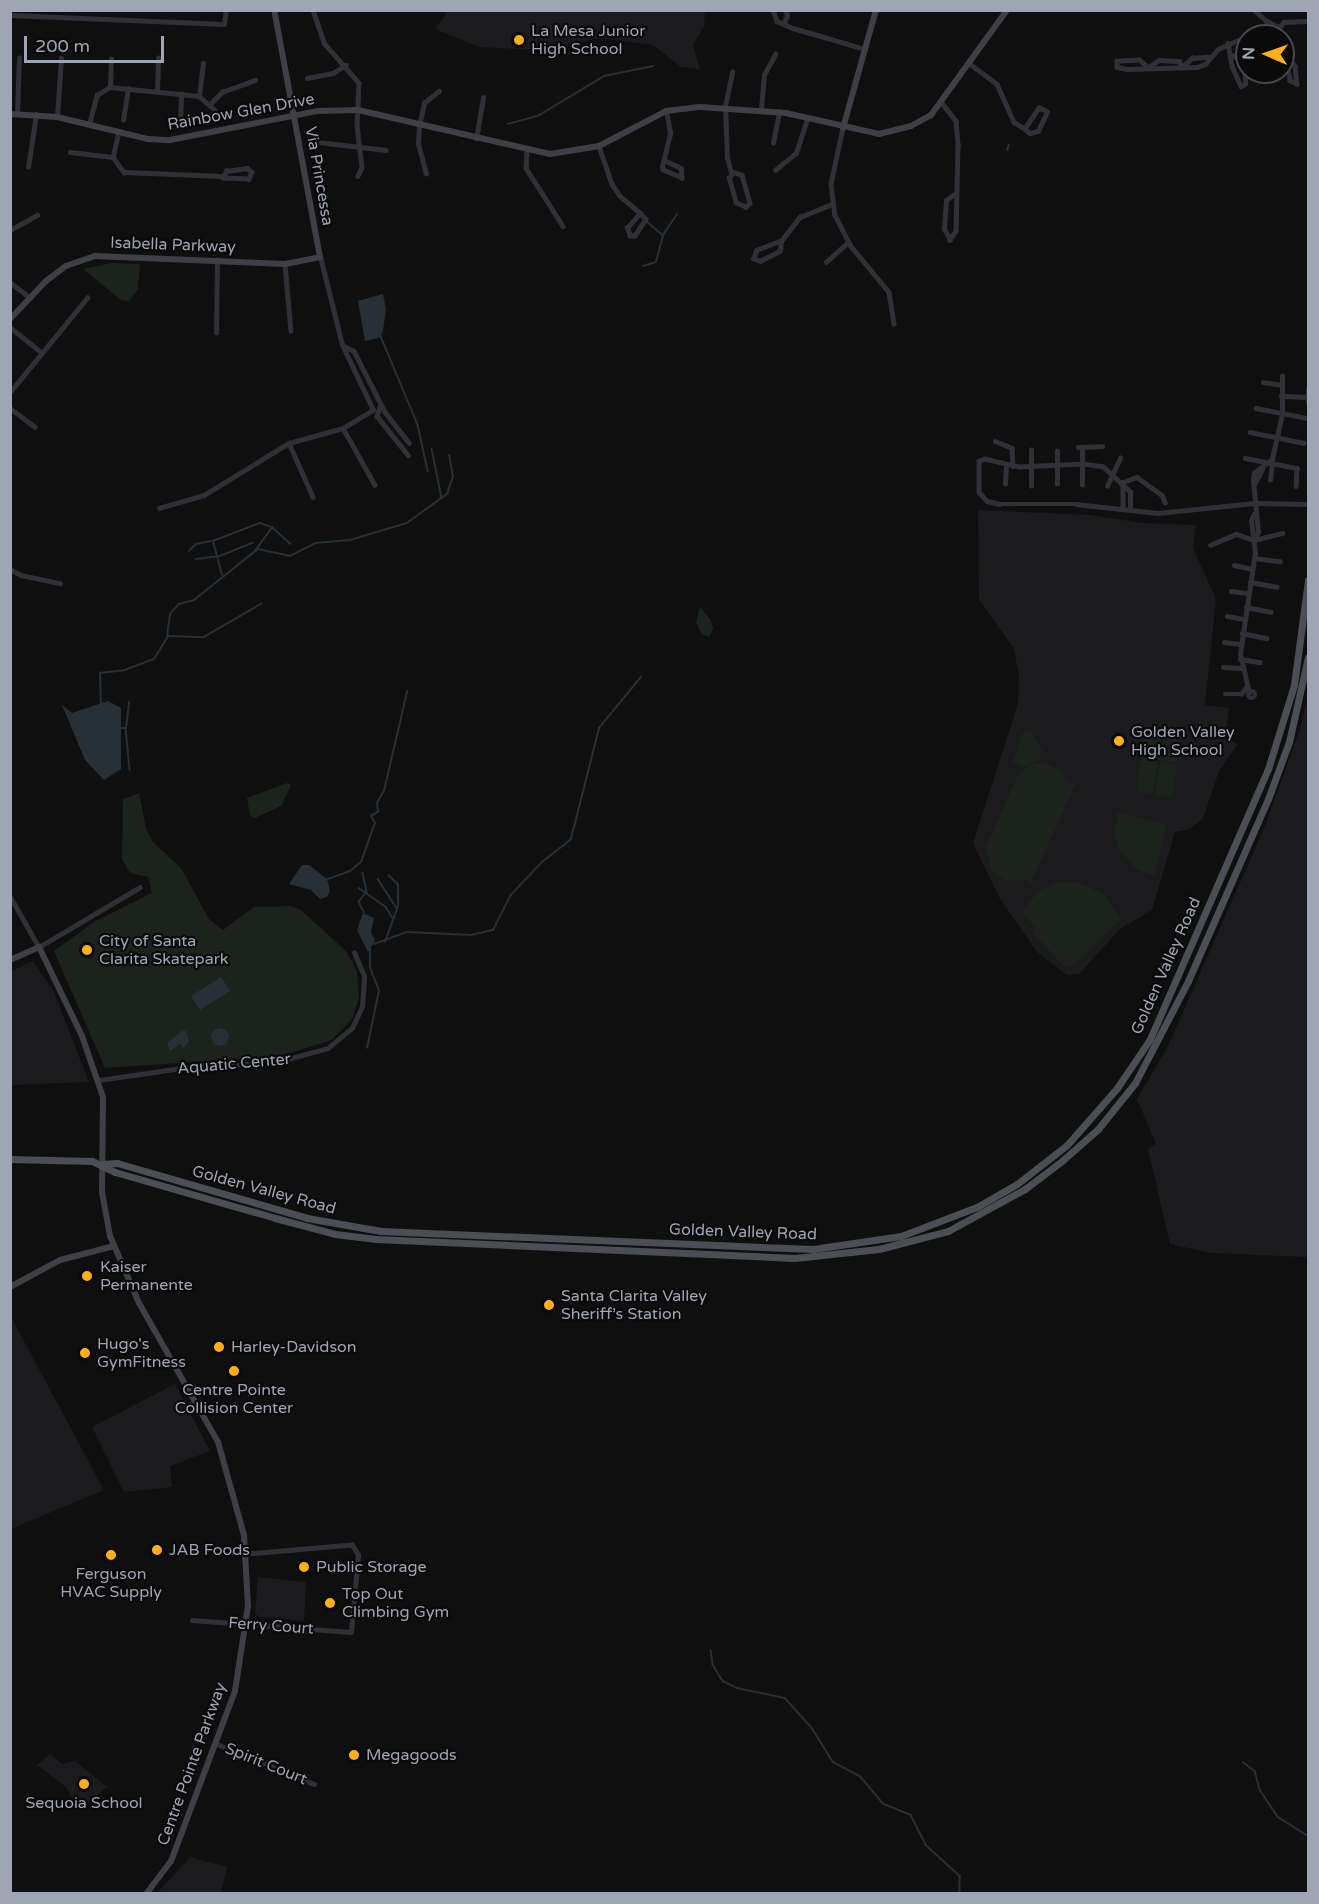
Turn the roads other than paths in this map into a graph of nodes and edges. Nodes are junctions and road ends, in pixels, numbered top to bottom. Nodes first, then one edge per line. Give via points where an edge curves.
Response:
1 (27, 10) edge
2 (226, 10) edge
3 (274, 10) edge
4 (313, 10) edge
5 (773, 10) edge
6 (785, 10) edge
7 (876, 10) edge
8 (1006, 10) edge
9 (1254, 10) edge
10 (1263, 13) edge
11 (10, 15) edge
12 (27, 17) junction
13 (1308, 21) edge
14 (784, 22) junction
15 (1271, 22) joint
16 (1284, 22) joint
17 (1235, 40) edge
18 (1228, 43) junction
19 (865, 48) junction
20 (775, 54) dead end
21 (1233, 56) junction
22 (1208, 57) junction
23 (19, 58) dead end
24 (61, 58) dead end
25 (159, 58) dead end
26 (111, 59) dead end
27 (202, 63) dead end
28 (969, 63) junction
29 (346, 65) junction
30 (1183, 65) junction
31 (1148, 66) junction
32 (732, 72) dead end
33 (307, 78) dead end
34 (255, 80) dead end
35 (110, 87) junction
36 (128, 88) junction
37 (157, 91) junction
38 (439, 91) dead end
39 (181, 94) junction
40 (199, 96) junction
41 (483, 98) dead end
42 (211, 103) junction
43 (942, 103) junction
44 (725, 106) junction
45 (761, 109) junction
46 (215, 110) dead end
47 (358, 110) junction
48 (666, 111) junction
49 (779, 112) junction
50 (14, 114) edge
51 (36, 115) junction
52 (295, 116) junction
53 (57, 117) junction
54 (807, 118) junction
55 (123, 120) dead end
56 (88, 124) junction
57 (180, 125) dead end
58 (418, 125) junction
59 (843, 128) junction
60 (1025, 129) junction
61 (119, 132) junction
62 (476, 139) junction
63 (318, 142) dead end
64 (773, 143) dead end
65 (598, 146) junction
66 (362, 147) junction
67 (386, 150) dead end
68 (527, 151) junction
69 (70, 152) dead end
70 (113, 157) junction
71 (664, 160) junction
72 (28, 167) dead end
73 (775, 170) dead end
74 (731, 173) junction
75 (426, 174) dead end
76 (222, 176) junction
77 (358, 176) dead end
78 (956, 193) junction
79 (833, 204) junction
80 (640, 213) junction
81 (37, 215) dead end
82 (563, 226) dead end
83 (10, 230) edge
84 (781, 241) junction
85 (848, 242) junction
86 (320, 257) junction
87 (217, 260) junction
88 (826, 262) dead end
89 (285, 264) junction
90 (10, 282) edge
91 (29, 297) junction
92 (87, 298) dead end
93 (10, 319) edge
94 (894, 324) dead end
95 (10, 327) edge
96 (291, 331) dead end
97 (216, 333) dead end
98 (342, 345) junction
99 (41, 352) junction
100 (1282, 376) dead end
101 (1263, 382) dead end
102 (1281, 385) junction
103 (1308, 389) edge
104 (10, 392) edge
105 (1281, 396) junction
106 (1308, 397) edge
107 (1308, 402) edge
108 (381, 405) junction
109 (10, 408) edge
110 (1256, 408) dead end
111 (1282, 413) junction
112 (1307, 418) dead end
113 (35, 427) dead end
114 (343, 428) junction
115 (1250, 432) dead end
116 (1278, 438) junction
117 (996, 441) dead end
118 (289, 443) junction
119 (409, 443) dead end
120 (1304, 443) dead end
121 (1102, 446) dead end
122 (1031, 450) dead end
123 (1057, 451) dead end
124 (408, 455) dead end
125 (1120, 458) dead end
126 (1245, 458) dead end
127 (1081, 464) junction
128 (1270, 464) junction
129 (1006, 465) junction
130 (1013, 466) junction
131 (1057, 466) junction
132 (1031, 468) junction
133 (1112, 471) junction
134 (1270, 480) dead end
135 (1123, 482) junction
136 (1005, 484) dead end
137 (1057, 484) dead end
138 (375, 485) dead end
139 (1082, 485) dead end
140 (1030, 486) dead end
141 (1107, 486) dead end
142 (1296, 486) dead end
143 (313, 497) dead end
144 (1165, 502) dead end
145 (1253, 503) junction
146 (1308, 504) edge
147 (159, 508) dead end
148 (1123, 509) junction
149 (1130, 510) junction
150 (1282, 533) dead end
151 (1254, 540) junction
152 (1210, 545) dead end
153 (1254, 558) junction
154 (1280, 561) dead end
155 (1234, 565) dead end
156 (1252, 568) junction
157 (10, 569) edge
158 (1308, 580) edge
159 (60, 582) dead end
160 (1250, 582) junction
161 (1277, 586) dead end
162 (1231, 591) dead end
163 (1248, 593) junction
164 (1246, 607) junction
165 (1271, 612) dead end
166 (1227, 615) dead end
167 (1244, 619) junction
168 (1242, 633) junction
169 (1266, 638) dead end
170 (1224, 642) dead end
171 (1241, 644) junction
172 (1308, 657) edge
173 (1240, 659) junction
174 (1260, 662) dead end
175 (1223, 667) dead end
176 (1241, 668) junction
177 (1246, 687) junction
178 (1225, 693) dead end
179 (1249, 693) dead end
180 (140, 886) dead end
181 (10, 896) edge
182 (39, 946) junction
183 (354, 953) dead end
184 (10, 960) edge
185 (99, 1080) junction
186 (10, 1159) edge
187 (103, 1164) junction
188 (114, 1246) junction
189 (10, 1287) edge
190 (246, 1554) junction
191 (192, 1620) dead end
192 (247, 1623) junction
193 (217, 1744) junction
194 (314, 1784) dead end
195 (146, 1893) edge

1 - 12 street
2 - 12 street via 224,24
3 - 52 street, Via Princessa
4 - 29 street via 325,44
5 - 14 street via 777,21
6 - 14 street
7 - 19 street
8 - 28 street, Rainbow Glen Drive
9 - 10 street
10 - 15 street
11 - 12 street
13 - 16 street
14 - 19 street
15 - 16 street
17 - 18 street
18 - 21 street
18 - 22 street
19 - 59 street
20 - 45 street via 764,75
21 - 21 street via 1232,66 1241,86 1245,76 1240,60
22 - 30 street via 1192,58
22 - 30 street via 1205,64 1191,68
23 - 50 street
24 - 53 street
25 - 37 street
26 - 35 street
27 - 40 street
28 - 43 street, Rainbow Glen Drive
28 - 60 street via 997,84 1014,122
29 - 33 street via 333,73
29 - 47 street via 359,83
30 - 31 street via 1162,70
30 - 31 street via 1179,61 1159,60
31 - 31 street via 1139,60 1117,61 1121,68
32 - 44 street
34 - 42 street via 222,92
35 - 36 street
35 - 56 street via 97,94
36 - 37 street
36 - 55 street
37 - 39 street
38 - 58 street via 424,103
39 - 40 street
39 - 57 street
40 - 42 street
41 - 62 street
42 - 46 street
43 - 59 street, Rainbow Glen Drive via 921,121 894,132 870,134
43 - 78 street via 956,121
44 - 45 street, Rainbow Glen Drive
44 - 48 street, Rainbow Glen Drive
44 - 74 street
45 - 49 street, Rainbow Glen Drive
47 - 52 street, Rainbow Glen Drive via 332,109
47 - 58 street, Rainbow Glen Drive
47 - 66 street
48 - 65 street, Rainbow Glen Drive
48 - 71 street via 670,133
49 - 54 street, Rainbow Glen Drive
49 - 64 street
50 - 51 street, Rainbow Glen Drive
51 - 53 street, Rainbow Glen Drive
51 - 72 street
52 - 61 street, Rainbow Glen Drive via 170,140
52 - 86 street, Via Princessa
53 - 56 street, Rainbow Glen Drive
54 - 59 street, Rainbow Glen Drive
54 - 73 street via 796,153
56 - 61 street, Rainbow Glen Drive
58 - 62 street, Rainbow Glen Drive
58 - 75 street via 418,144
59 - 79 street via 832,171
60 - 60 street via 1038,131 1047,112 1039,108
61 - 70 street
62 - 68 street, Rainbow Glen Drive
63 - 66 street
65 - 68 street, Rainbow Glen Drive via 567,154
65 - 80 street via 612,184
66 - 67 street
66 - 77 street
68 - 82 street via 526,168
69 - 70 street
70 - 76 street via 118,169 134,174
71 - 71 street via 663,170 682,178 681,168
74 - 74 street via 736,203 746,207 750,203 742,175
76 - 76 street via 227,181 248,179 253,173 247,168 226,171
78 - 78 street via 946,200 944,230 950,240 956,231
79 - 84 street via 800,217
79 - 85 street
80 - 80 street via 627,228 630,236 646,223
81 - 83 street
84 - 84 street via 756,250 754,258 760,261 780,251
85 - 88 street
85 - 94 street via 889,292
86 - 89 street, Isabella Parkway
86 - 98 street, Via Princessa
87 - 89 street, Isabella Parkway
87 - 91 street, Isabella Parkway via 95,256 66,266
87 - 97 street
89 - 96 street
90 - 91 street
91 - 93 street, Isabella Parkway
92 - 99 street
95 - 99 street
98 - 108 street, Via Princessa via 356,354
98 - 114 street, Via Princessa via 373,410
99 - 104 street
100 - 102 street
101 - 102 street
102 - 105 street
103 - 106 street
105 - 106 street
105 - 111 street
106 - 107 street
108 - 119 street, Via Princessa
108 - 124 street, Via Princessa via 377,416
109 - 113 street
110 - 111 street
111 - 112 street
111 - 116 street
114 - 118 street
114 - 138 street
115 - 116 street
116 - 120 street
116 - 128 street
117 - 130 street via 1012,448
118 - 143 street
118 - 147 street via 226,484
121 - 127 street via 1080,447
122 - 132 street
123 - 131 street
125 - 133 street
126 - 128 street
127 - 131 street
127 - 133 street
127 - 139 street
128 - 134 street
128 - 142 street via 1297,468
128 - 145 street via 1262,469 1255,483
129 - 130 street
129 - 136 street
129 - 148 street via 979,461 978,488 987,501
130 - 132 street
131 - 132 street
131 - 137 street
132 - 140 street
133 - 135 street
133 - 141 street
135 - 144 street via 1137,477 1162,495
135 - 148 street
135 - 149 street via 1131,497
145 - 146 street
145 - 149 street via 1158,513
145 - 151 street via 1258,532
148 - 149 street
150 - 151 street
151 - 152 street via 1236,534
151 - 153 street
153 - 154 street
153 - 156 street
155 - 156 street
156 - 160 street
157 - 159 street via 21,575
158 - 187 main road, Golden Valley Road via 1294,685 1268,769 1150,1039 1118,1088 1067,1145 1017,1184 977,1207 901,1236 813,1249 381,1231 307,1218 117,1163
160 - 161 street
160 - 163 street
162 - 163 street
163 - 164 street
164 - 165 street
164 - 167 street
166 - 167 street
167 - 168 street
168 - 169 street
168 - 171 street
170 - 171 street
171 - 173 street
172 - 187 main road, Golden Valley Road via 1289,742 1268,799 1183,991 1135,1083 1098,1129 1063,1160 1007,1200 948,1231 879,1249 795,1258 376,1239 335,1234 275,1218 115,1172
173 - 174 street
173 - 176 street
175 - 176 street
176 - 177 street
177 - 178 street via 1240,694
177 - 179 street
180 - 182 street
181 - 182 street, Centre Pointe Parkway
182 - 184 street
182 - 185 street, Centre Pointe Parkway via 62,987
183 - 185 street, Aquatic Center via 364,976 362,1007 352,1028 328,1048 273,1063 188,1067
185 - 187 street, Centre Pointe Parkway via 104,1109
186 - 187 main road, Golden Valley Road via 61,1158
187 - 188 street, Centre Pointe Parkway via 103,1203
188 - 189 street via 60,1260
188 - 190 street, Centre Pointe Parkway via 142,1310 218,1442 236,1497
190 - 192 street, Centre Pointe Parkway
190 - 192 street, Ferry Court via 352,1545 358,1555 351,1632
191 - 192 street, Ferry Court
192 - 193 street, Centre Pointe Parkway via 239,1675
193 - 194 street, Spirit Court
193 - 195 street, Centre Pointe Parkway via 171,1861

